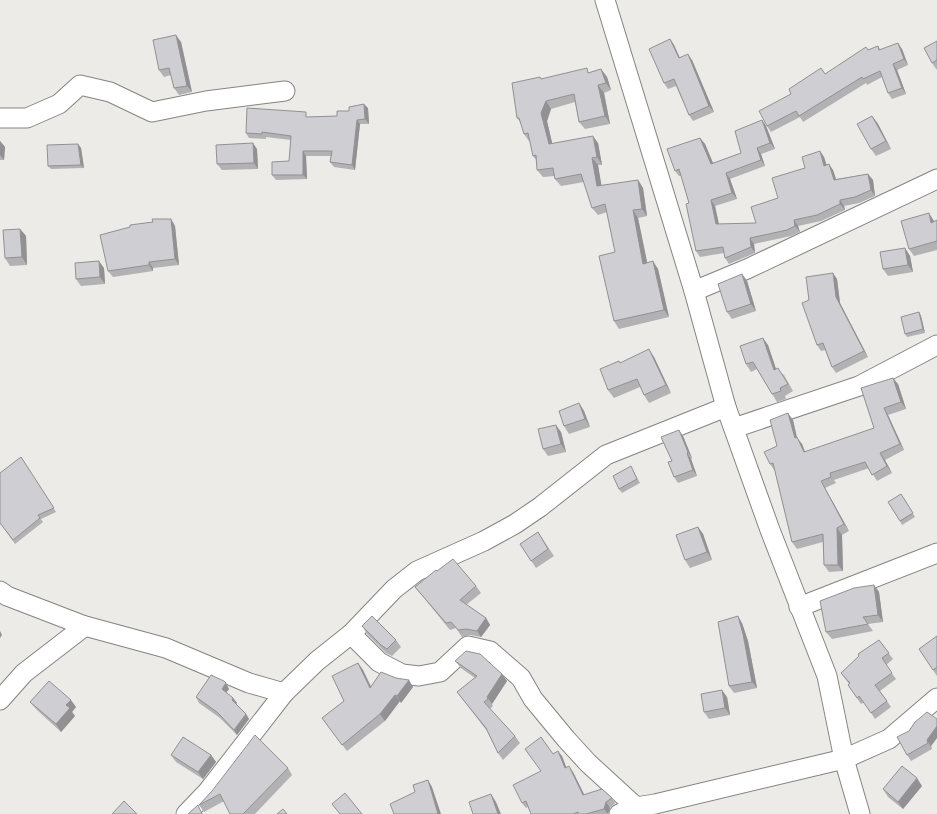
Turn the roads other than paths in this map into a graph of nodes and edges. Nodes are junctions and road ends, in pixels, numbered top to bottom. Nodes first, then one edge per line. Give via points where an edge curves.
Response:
1 (606, 0) edge
2 (285, 91) dead end
3 (0, 118) edge
4 (937, 179) edge
5 (694, 291) junction
6 (937, 345) edge
7 (726, 406) junction
8 (734, 428) junction
9 (937, 553) edge
10 (0, 591) edge
11 (800, 607) junction
12 (85, 626) junction
13 (352, 634) junction
14 (284, 693) junction
15 (937, 698) edge
16 (0, 700) edge
17 (844, 758) junction
18 (627, 810) edge
19 (186, 814) edge
20 (860, 814) edge

1 - 5 street
2 - 3 street via 152,112 110,92 80,85 59,104 27,118
4 - 5 street
5 - 7 street
6 - 8 street via 859,386
7 - 8 street
7 - 13 street via 606,455 515,524 417,571 394,589
8 - 11 street
9 - 11 street
10 - 12 street
11 - 17 street via 827,676
12 - 14 street via 166,648 249,683
12 - 16 street via 24,673
13 - 14 street via 317,661
13 - 18 street via 379,662 402,674 419,676 440,672 468,646 490,651 521,678 533,699
14 - 19 street via 208,791
15 - 17 street via 889,739
17 - 18 street
17 - 20 street

